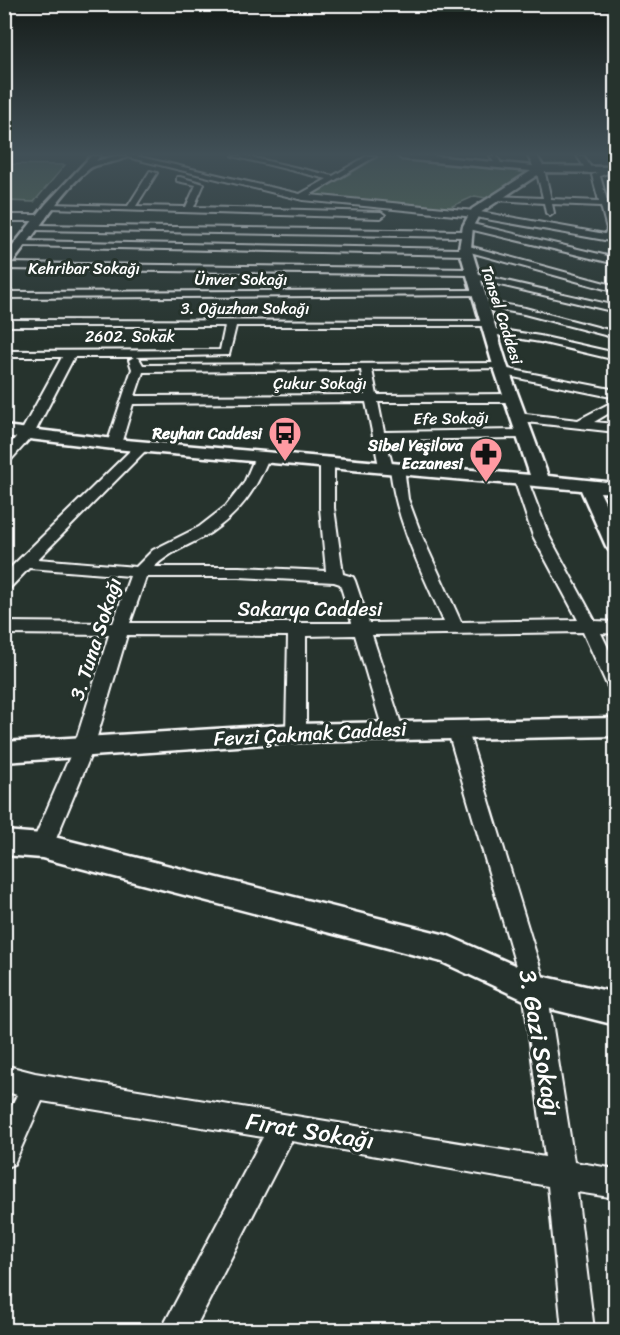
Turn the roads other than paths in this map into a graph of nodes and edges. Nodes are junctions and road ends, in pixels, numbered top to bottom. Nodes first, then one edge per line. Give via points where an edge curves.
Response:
1 (6, 218) edge
2 (42, 218) edge
3 (203, 218) edge
4 (361, 218) edge
5 (406, 218) edge
6 (439, 218) edge
7 (475, 218) edge
8 (551, 218) edge
9 (611, 218) edge
10 (39, 223) junction
11 (470, 223) junction
12 (553, 226) junction
13 (197, 229) junction
14 (359, 232) junction
15 (613, 234) edge
16 (23, 244) junction
17 (465, 250) junction
18 (357, 251) junction
19 (615, 261) edge
20 (4, 266) edge
21 (177, 266) junction
22 (357, 269) junction
23 (472, 274) junction
24 (302, 281) junction
25 (34, 283) dead end
26 (105, 283) dead end
27 (615, 289) edge
28 (4, 295) edge
29 (480, 299) junction
30 (264, 308) junction
31 (615, 309) edge
32 (14, 314) edge
33 (231, 323) junction
34 (488, 327) junction
35 (615, 335) edge
36 (70, 353) junction
37 (134, 353) junction
38 (4, 354) edge
39 (615, 357) edge
40 (366, 367) junction
41 (138, 369) junction
42 (502, 369) junction
43 (615, 394) edge
44 (512, 398) junction
45 (129, 400) junction
46 (374, 400) junction
47 (615, 404) edge
48 (517, 417) junction
49 (580, 424) junction
50 (615, 428) edge
51 (4, 431) edge
52 (27, 434) junction
53 (525, 434) junction
54 (378, 436) junction
55 (114, 444) junction
56 (143, 446) junction
57 (262, 457) junction
58 (4, 459) edge
59 (327, 462) junction
60 (392, 466) junction
61 (521, 479) junction
62 (541, 481) junction
63 (588, 485) junction
64 (615, 488) edge
65 (615, 546) edge
66 (25, 563) junction
67 (140, 572) junction
68 (336, 577) junction
69 (4, 584) edge
70 (589, 626) junction
71 (455, 627) junction
72 (4, 628) edge
73 (615, 628) edge
74 (297, 630) junction
75 (363, 630) junction
76 (119, 631) junction
77 (615, 685) edge
78 (615, 727) edge
79 (457, 728) junction
80 (393, 730) junction
81 (296, 733) junction
82 (84, 747) junction
83 (4, 752) edge
84 (4, 843) edge
85 (42, 846) junction
86 (535, 990) junction
87 (615, 1009) edge
88 (4, 1078) edge
89 (35, 1086) junction
90 (284, 1126) junction
91 (4, 1154) edge
92 (560, 1173) junction
93 (615, 1184) edge
94 (177, 1330) edge
95 (578, 1330) edge

1 - 10 street
2 - 10 street
3 - 13 street
4 - 14 street
5 - 11 street
6 - 11 street
7 - 11 street
8 - 12 street
9 - 15 street
10 - 13 street
10 - 16 street
11 - 12 street
11 - 14 street
11 - 17 street, Tansel Caddesi
11 - 19 street
12 - 15 street
13 - 14 street
13 - 21 street
14 - 18 street
16 - 20 street
16 - 21 street
17 - 18 street
17 - 23 street, Tansel Caddesi
17 - 27 street
18 - 21 street
18 - 22 street
20 - 21 street
21 - 24 street
21 - 26 street, Kehribar Sokağı
22 - 23 street
22 - 24 street
23 - 29 street, Tansel Caddesi
23 - 31 street
24 - 29 street, Ünver Sokağı
24 - 30 street, Ünver Sokağı
25 - 32 street
28 - 32 street, Ünver Sokağı
29 - 34 street, Tansel Caddesi
29 - 35 street, Ünver Sokağı
30 - 32 street, Ünver Sokağı
30 - 33 street, 3. Oğuzhan Sokağı
30 - 34 street, 3. Oğuzhan Sokağı
32 - 33 street, 3. Oğuzhan Sokağı
33 - 37 street, 2602. Sokak via 225,353
34 - 39 street, 3. Oğuzhan Sokağı
34 - 42 street, Tansel Caddesi
36 - 37 street, 2602. Sokak
36 - 38 street, 2602. Sokak
36 - 52 street
37 - 41 street
40 - 41 street
40 - 42 street
40 - 46 street
41 - 45 street
42 - 43 street
42 - 44 street, Tansel Caddesi
44 - 46 street, Çukur Sokağı
44 - 48 street, Tansel Caddesi
45 - 46 street, Çukur Sokağı
45 - 55 street
46 - 54 street
47 - 49 street
48 - 49 street
48 - 53 street, Tansel Caddesi
49 - 50 street
51 - 52 street
52 - 55 street
52 - 58 street
53 - 54 street, Efe Sokağı
53 - 62 street, Tansel Caddesi
54 - 60 street
55 - 56 street
56 - 57 street
56 - 66 street
57 - 59 street
57 - 67 street, 3. Tuna Sokağı via 251,484 231,509 204,530 159,553
59 - 60 street
59 - 68 street via 327,508
60 - 61 street
60 - 71 street via 413,534
61 - 62 street
61 - 70 street via 543,541
62 - 63 street
63 - 64 street
63 - 65 street
66 - 67 street
66 - 69 street
67 - 68 street
67 - 76 street, 3. Tuna Sokağı
68 - 75 street via 347,580
70 - 71 street, Sakarya Caddesi
70 - 73 street, Sakarya Caddesi
70 - 77 street
71 - 75 street, Sakarya Caddesi
72 - 76 street, Sakarya Caddesi
74 - 75 street, Sakarya Caddesi
74 - 76 street, Sakarya Caddesi
74 - 81 street
75 - 80 street
76 - 82 street, 3. Tuna Sokağı
78 - 79 street, Fevzi Çakmak Caddesi
79 - 80 street, Fevzi Çakmak Caddesi
79 - 86 street, 3. Gazi Sokağı
80 - 81 street, Fevzi Çakmak Caddesi
81 - 82 street, Fevzi Çakmak Caddesi
82 - 83 street, Fevzi Çakmak Caddesi
82 - 85 street, 3. Tuna Sokağı
84 - 85 street
85 - 86 street via 446,949
86 - 87 street
86 - 92 street, 3. Gazi Sokağı
88 - 89 street, Fırat Sokağı
89 - 90 street, Fırat Sokağı
89 - 91 street
90 - 92 street, Fırat Sokağı
90 - 94 street
92 - 93 street, Fırat Sokağı
92 - 95 street, 3. Gazi Sokağı

